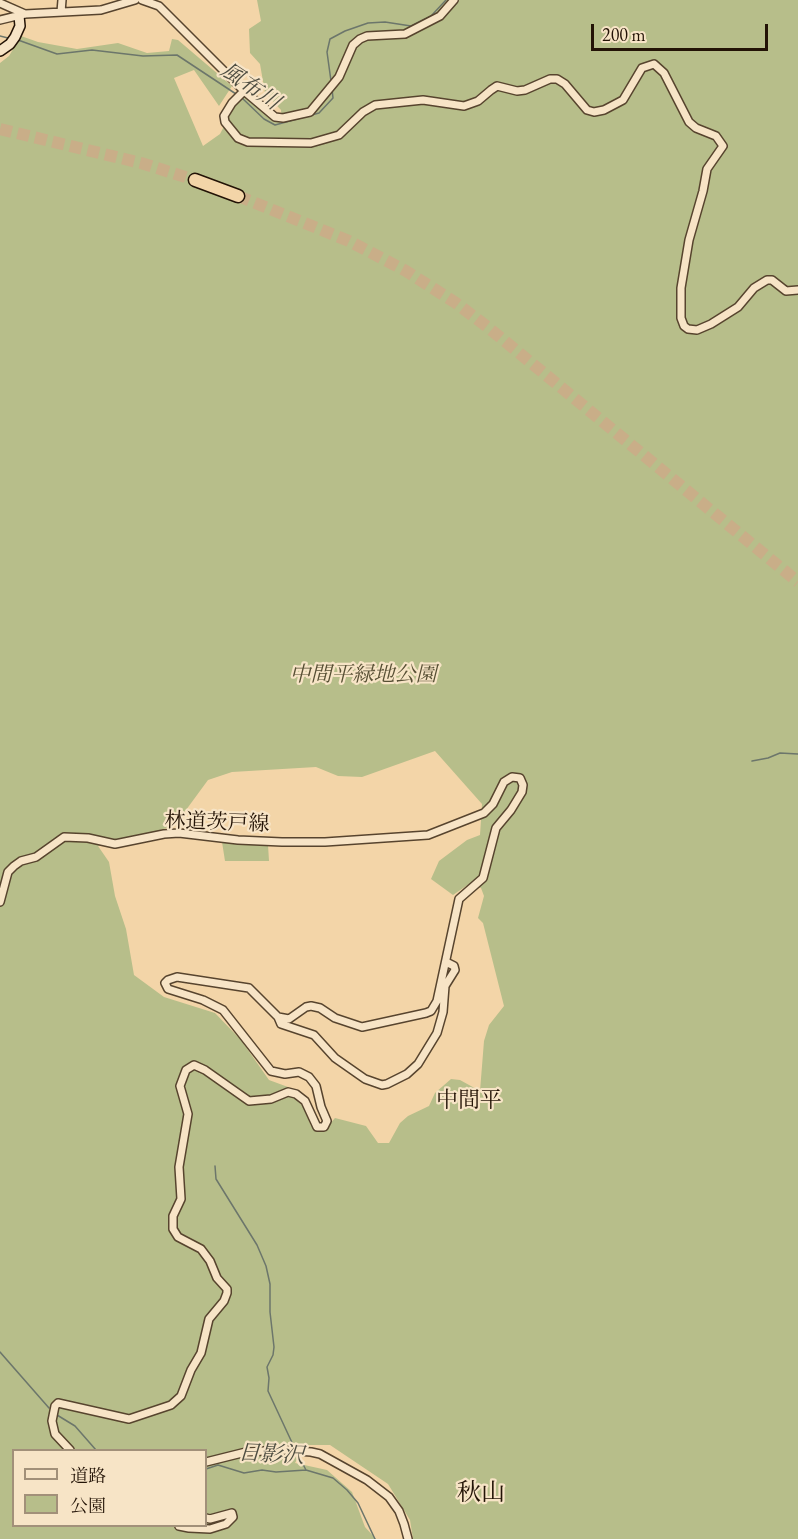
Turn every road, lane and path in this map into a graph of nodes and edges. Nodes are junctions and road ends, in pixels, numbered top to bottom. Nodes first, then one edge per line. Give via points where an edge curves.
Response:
1 (62, 0) edge
2 (135, 0) edge
3 (142, 0) edge
4 (454, 0) edge
5 (0, 3) edge
6 (61, 12) junction
7 (22, 15) junction
8 (0, 20) edge
9 (0, 51) edge
10 (244, 91) junction
11 (200, 182) tunnel mouth
12 (235, 195) tunnel mouth
13 (798, 290) edge
14 (0, 902) edge
15 (446, 962) junction
16 (278, 1017) junction
17 (69, 1449) edge
18 (207, 1462) edge
19 (207, 1518) edge
20 (184, 1527) edge
21 (408, 1539) edge

1 - 6 street
2 - 6 street via 101,10
3 - 10 street via 159,6
4 - 10 street via 440,16 405,34 360,39 353,45 339,78 310,112 275,117
5 - 7 street
6 - 7 street
7 - 8 street
7 - 9 street via 13,40
10 - 13 street via 224,116 238,138 248,142 311,143 339,135 375,105 423,100 464,106 497,86 517,91 557,79 587,110 604,110 623,100 642,68 654,64 664,73 689,122 716,136 723,146 707,169 689,240 681,288 684,326 697,330 711,324 738,308 754,288 767,280 786,291
11 - 12 highway
14 - 15 street, 林道茨戸線 via 8,872 64,837 115,844 180,833 238,840 325,842 428,835 484,813 504,782 520,778 522,792 496,828 483,878 459,899
15 - 16 street via 436,1004 426,1013 362,1027 311,1006 289,1019
15 - 16 street via 455,970 445,986 437,1033 418,1065 387,1084 377,1085 365,1079 335,1058 314,1035 281,1024
16 - 17 street via 245,986 177,977 165,983 168,989 222,1010 271,1071 299,1072 309,1077 316,1086 327,1121 324,1127 317,1127 305,1101 296,1094 288,1092 272,1099 249,1101 205,1070 194,1065 186,1071 180,1086 188,1114 179,1167 181,1199 173,1216 173,1229 178,1237 201,1249 227,1293 209,1319 201,1353 181,1396 171,1405 129,1419 58,1403 52,1421 55,1434
18 - 21 street via 236,1453 320,1454 380,1488 399,1511
19 - 20 street via 232,1513 233,1517 226,1524 210,1528

